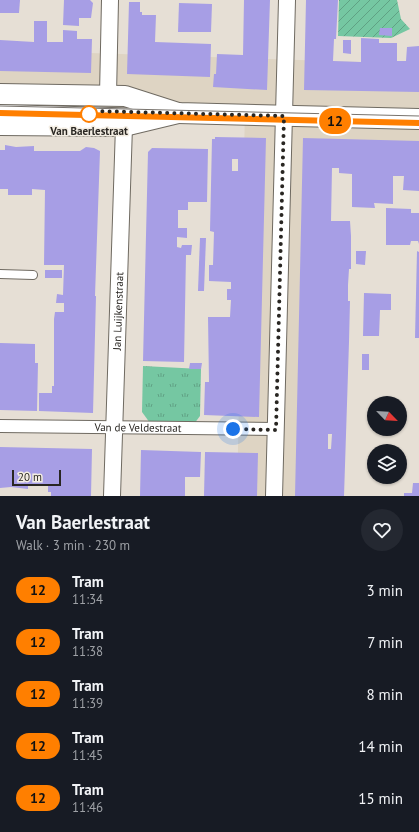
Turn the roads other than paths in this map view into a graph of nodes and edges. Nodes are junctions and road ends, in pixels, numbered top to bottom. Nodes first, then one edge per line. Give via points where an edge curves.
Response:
1 (110, 0) edge
2 (287, 0) edge
3 (0, 94) edge
4 (108, 95) junction
5 (0, 109) edge
6 (178, 113) junction
7 (284, 116) junction
8 (419, 119) edge
9 (0, 125) edge
10 (124, 126) junction
11 (0, 274) edge
12 (32, 275) dead end
13 (0, 426) edge
14 (114, 427) junction
15 (276, 430) junction
16 (112, 496) edge
17 (274, 496) edge

1 - 4 street
2 - 7 street
3 - 4 street
4 - 6 street via 125,96
5 - 6 lane
6 - 7 street
6 - 10 street
7 - 8 street
7 - 15 street
9 - 10 street
10 - 14 street, Jan Luijkenstraat
11 - 12 lane
13 - 14 street, Van de Veldestraat
14 - 15 street, Van de Veldestraat
14 - 16 street, Jan Luijkenstraat
15 - 17 street

